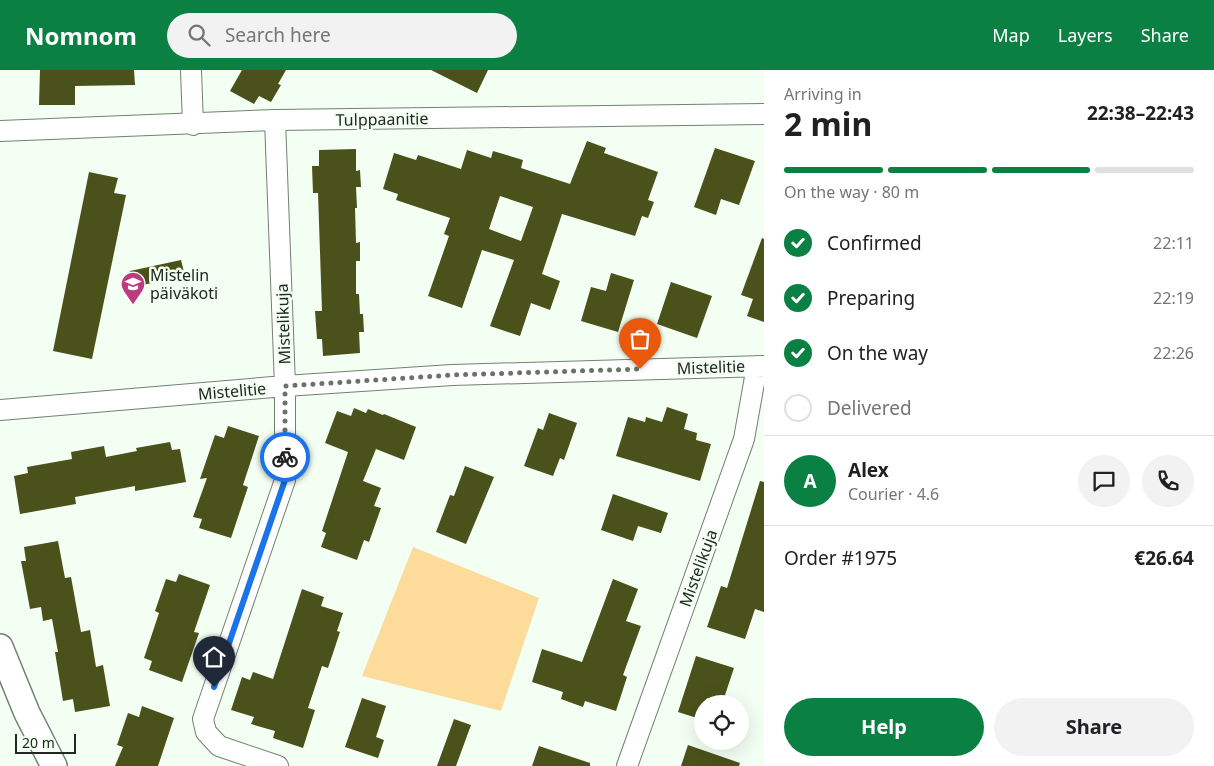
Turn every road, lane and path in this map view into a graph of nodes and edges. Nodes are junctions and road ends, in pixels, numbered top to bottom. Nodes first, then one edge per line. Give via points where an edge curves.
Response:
1 (191, 70) edge
2 (764, 114) edge
3 (275, 120) junction
4 (192, 125) junction
5 (0, 131) edge
6 (760, 366) edge
7 (285, 386) junction
8 (0, 410) edge
9 (0, 647) edge
10 (54, 766) edge
11 (278, 766) edge
12 (627, 766) edge

1 - 4 street
2 - 3 street, Tulppaanitie
3 - 4 street, Tulppaanitie
3 - 7 street, Mistelikuja
4 - 5 street, Tulppaanitie
6 - 7 street, Mistelitie via 452,375
6 - 12 street, Mistelikuja via 744,439
7 - 8 street, Mistelitie
7 - 11 street, Mistelikuja via 285,480 203,719 206,732 219,746
9 - 10 main road via 27,713

